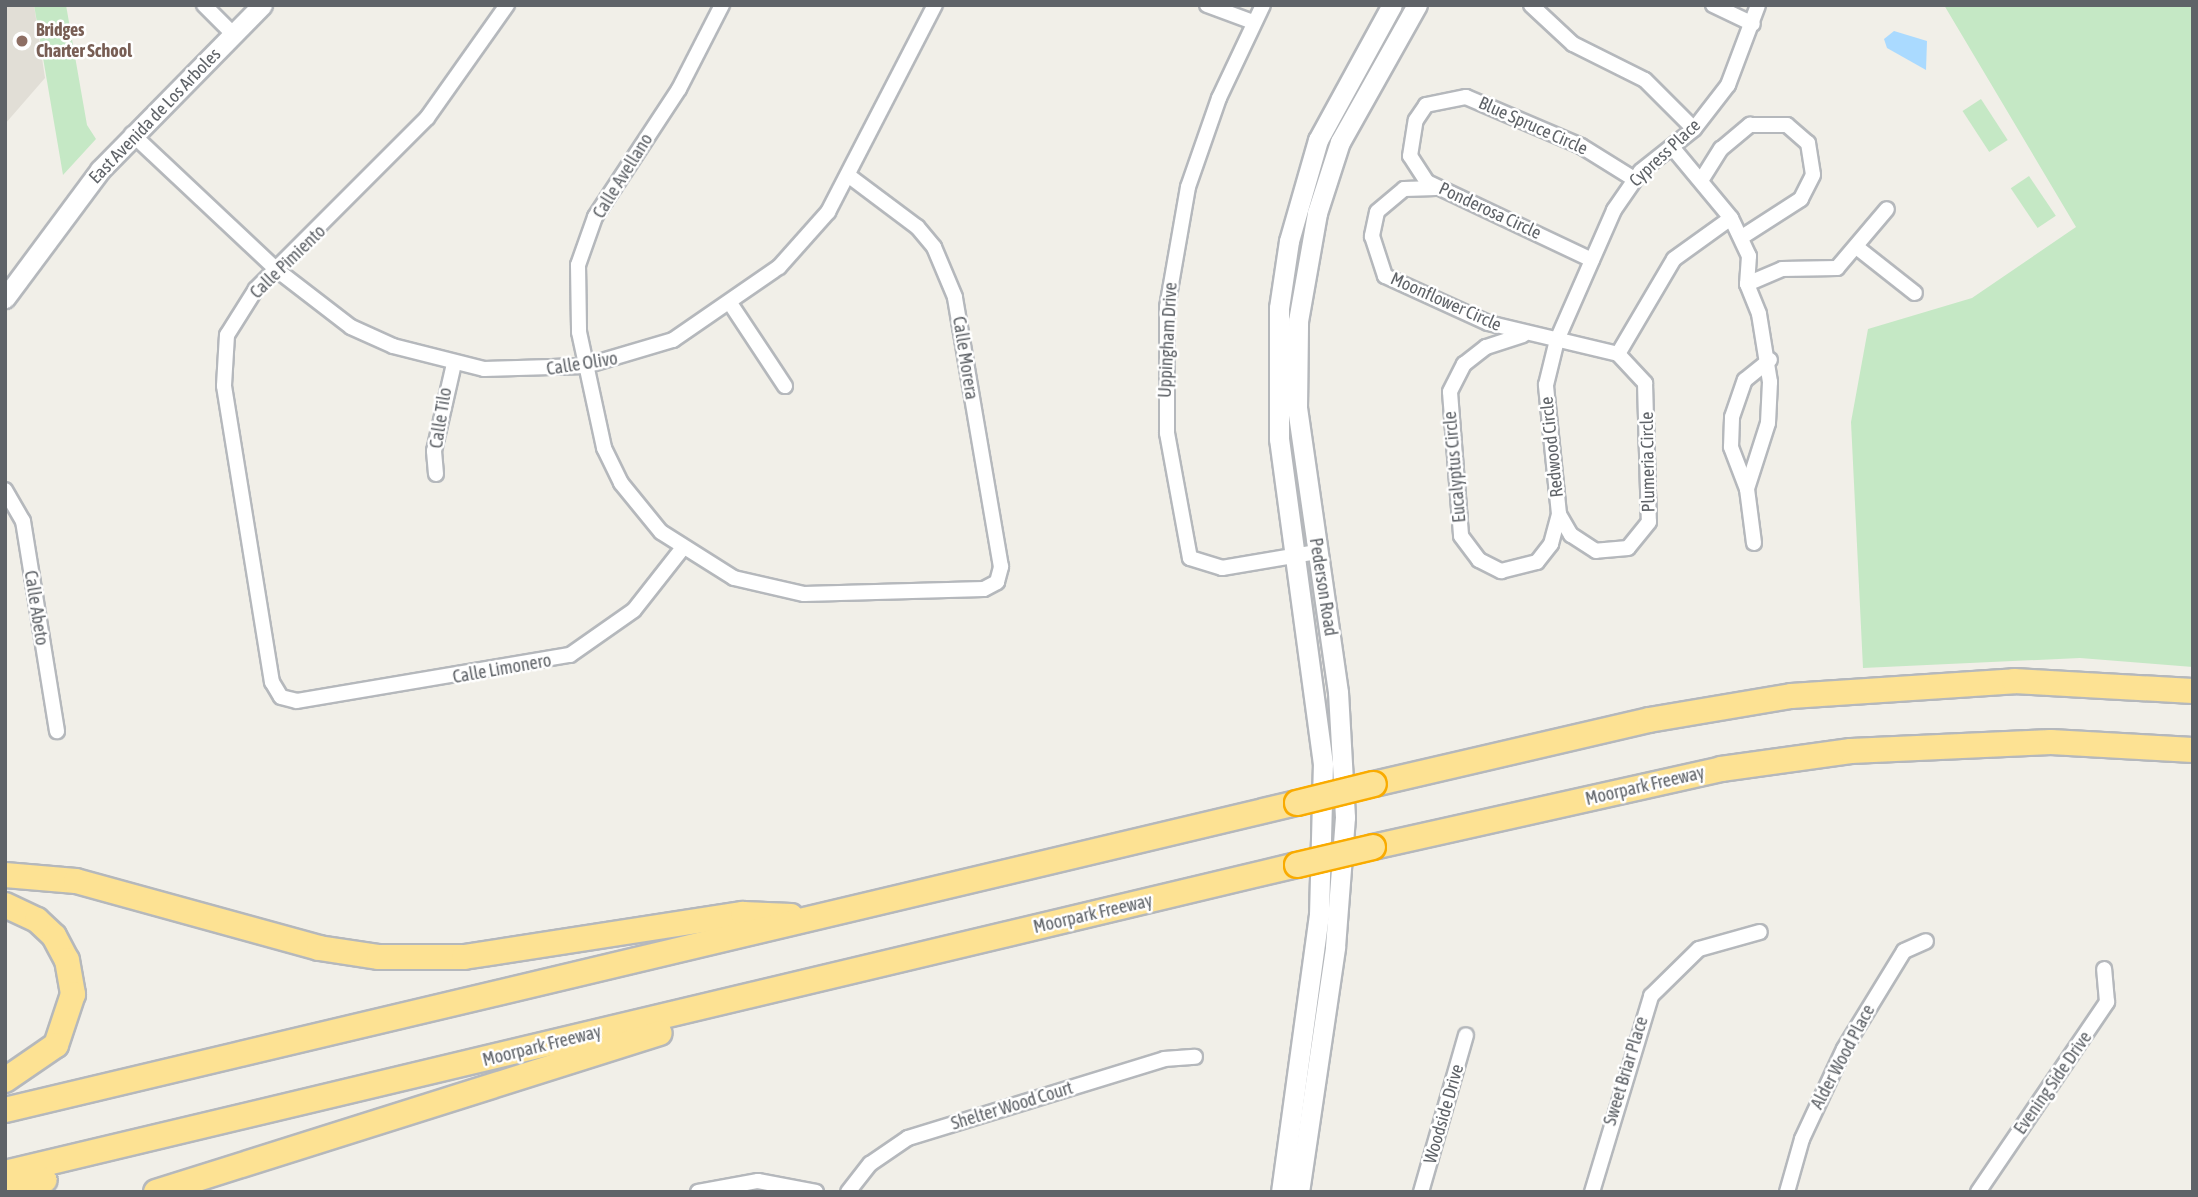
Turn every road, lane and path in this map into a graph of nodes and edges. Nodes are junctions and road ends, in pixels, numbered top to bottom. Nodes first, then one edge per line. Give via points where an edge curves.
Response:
1 (204, 5) edge
2 (262, 5) edge
3 (506, 5) edge
4 (722, 5) edge
5 (934, 5) edge
6 (1207, 5) edge
7 (1263, 5) edge
8 (1392, 5) edge
9 (1417, 5) edge
10 (1531, 5) edge
11 (1713, 5) edge
12 (1758, 5) edge
13 (1253, 22) junction
14 (1753, 24) junction
15 (234, 36) junction
16 (1426, 105) joint
17 (1694, 129) junction
18 (132, 134) junction
19 (1672, 147) junction
20 (849, 176) junction
21 (1634, 179) junction
22 (1702, 179) junction
23 (1436, 188) junction
24 (1887, 209) dead end
25 (1731, 218) junction
26 (1742, 237) junction
27 (1859, 249) junction
28 (1592, 260) junction
29 (277, 271) junction
30 (1747, 284) junction
31 (1914, 293) dead end
32 (5, 298) edge
33 (732, 306) junction
34 (1523, 335) junction
35 (1557, 340) junction
36 (1618, 354) junction
37 (1770, 360) junction
38 (454, 364) junction
39 (585, 366) junction
40 (785, 386) dead end
41 (436, 474) dead end
42 (1748, 489) junction
43 (5, 490) edge
44 (1559, 514) junction
45 (1754, 543) dead end
46 (682, 549) junction
47 (1317, 552) junction
48 (1296, 555) junction
49 (997, 582) joint
50 (2193, 691) edge
51 (281, 697) joint
52 (57, 731) dead end
53 (2193, 750) edge
54 (5, 875) edge
55 (5, 905) edge
56 (823, 918) junction
57 (1760, 932) dead end
58 (1926, 941) dead end
59 (920, 955) junction
60 (2104, 969) dead end
61 (1466, 1035) dead end
62 (1195, 1057) dead end
63 (5, 1080) edge
64 (5, 1110) edge
65 (248, 1116) junction
66 (5, 1173) edge
67 (5, 1192) edge
68 (156, 1192) edge
69 (698, 1192) edge
70 (816, 1192) edge
71 (848, 1192) edge
72 (1281, 1192) edge
73 (1299, 1192) edge
74 (1421, 1192) edge
75 (1592, 1192) edge
76 (1787, 1192) edge
77 (1978, 1192) edge

1 - 15 street
2 - 15 street, East Avenida de Los Arboles
3 - 29 street, Calle Pimiento via 428,118
4 - 39 street, Calle Avellano via 679,89 595,216 576,292
5 - 20 street, Calle Olivo
6 - 13 street
7 - 13 street, Uppingham Drive
8 - 48 street, Pederson Road via 1318,140 1289,241 1275,396
9 - 47 street, Pederson Road via 1345,132 1304,272 1297,408
10 - 17 street via 1573,44 1645,80
11 - 14 street
12 - 14 street, Cypress Place
13 - 48 street, Uppingham Drive via 1188,186 1167,307 1165,420 1190,558 1222,568
14 - 17 street, Cypress Place via 1728,85
15 - 18 street, East Avenida de Los Arboles
16 - 21 street, Blue Spruce Circle via 1466,97 1481,102 1581,146
16 - 23 street, Ponderosa Circle via 1416,120 1410,156
17 - 19 street, Cypress Place
18 - 29 street, Calle Olivo
18 - 32 street, East Avenida de Los Arboles via 62,216
19 - 21 street, Cypress Place
19 - 22 street
20 - 33 street, Calle Olivo via 800,244
20 - 49 street, Calle Morera via 895,204 934,247 946,272 1001,567
21 - 28 street, Cypress Place
22 - 25 street
22 - 26 street via 1721,149 1749,125 1787,125 1808,143 1813,176 1801,199
23 - 28 street, Ponderosa Circle
23 - 34 street, Moonflower Circle via 1404,189 1377,212 1375,260 1385,276
24 - 27 street
25 - 26 street
25 - 36 street via 1674,259
26 - 30 street
27 - 30 street via 1837,268 1782,269
27 - 31 street
28 - 35 street, Cypress Place
29 - 38 street, Calle Olivo via 351,327
29 - 51 street, Calle Pimiento via 239,311 223,356 268,669
30 - 37 street
33 - 39 street, Calle Olivo via 660,346
33 - 40 street
34 - 35 street, Moonflower Circle
34 - 44 street, Eucalyptus Circle via 1486,347 1464,364 1450,392 1457,520 1467,549 1501,570 1546,553
35 - 36 street
35 - 44 street, Redwood Circle via 1545,402
36 - 44 street, Plumeria Circle via 1645,383 1649,522 1628,548 1596,551 1571,535
37 - 42 street via 1768,423
37 - 42 street via 1745,380 1732,417 1731,447
38 - 39 street, Calle Olivo via 518,372
38 - 41 street, Calle Tilo via 434,451
39 - 46 street, Calle Avellano via 604,448 621,482
42 - 45 street
43 - 52 street, Calle Abeto via 23,521
46 - 49 street, Calle Avellano via 734,578 804,594 954,593
46 - 51 street, Calle Limonero via 634,610 570,655 314,699
47 - 48 street, Uppingham Drive
47 - 73 street, Pederson Road via 1338,692 1345,817 1335,947
48 - 72 street, Pederson Road via 1318,696 1323,825 1315,959
50 - 56 highway, bridge via 2014,681 1791,696 1649,720
53 - 59 highway, Moorpark Freeway, bridge via 2039,742 1851,751 1721,769
54 - 56 highway via 76,881 319,948 379,957 464,957 743,914
55 - 63 highway via 37,920 54,936 73,994 56,1045
56 - 64 highway
57 - 75 street, Sweet Briar Place via 1699,949 1651,996
58 - 76 street, Alder Wood Place via 1903,951 1844,1049 1802,1139
59 - 65 highway, Moorpark Freeway
59 - 68 highway
60 - 77 street, Evening Side Drive via 2107,1002
61 - 74 street, Woodside Drive
62 - 71 street, Shelter Wood Court via 1164,1059 908,1138 870,1164
65 - 66 highway, Moorpark Freeway
65 - 67 highway
69 - 70 street via 758,1181

